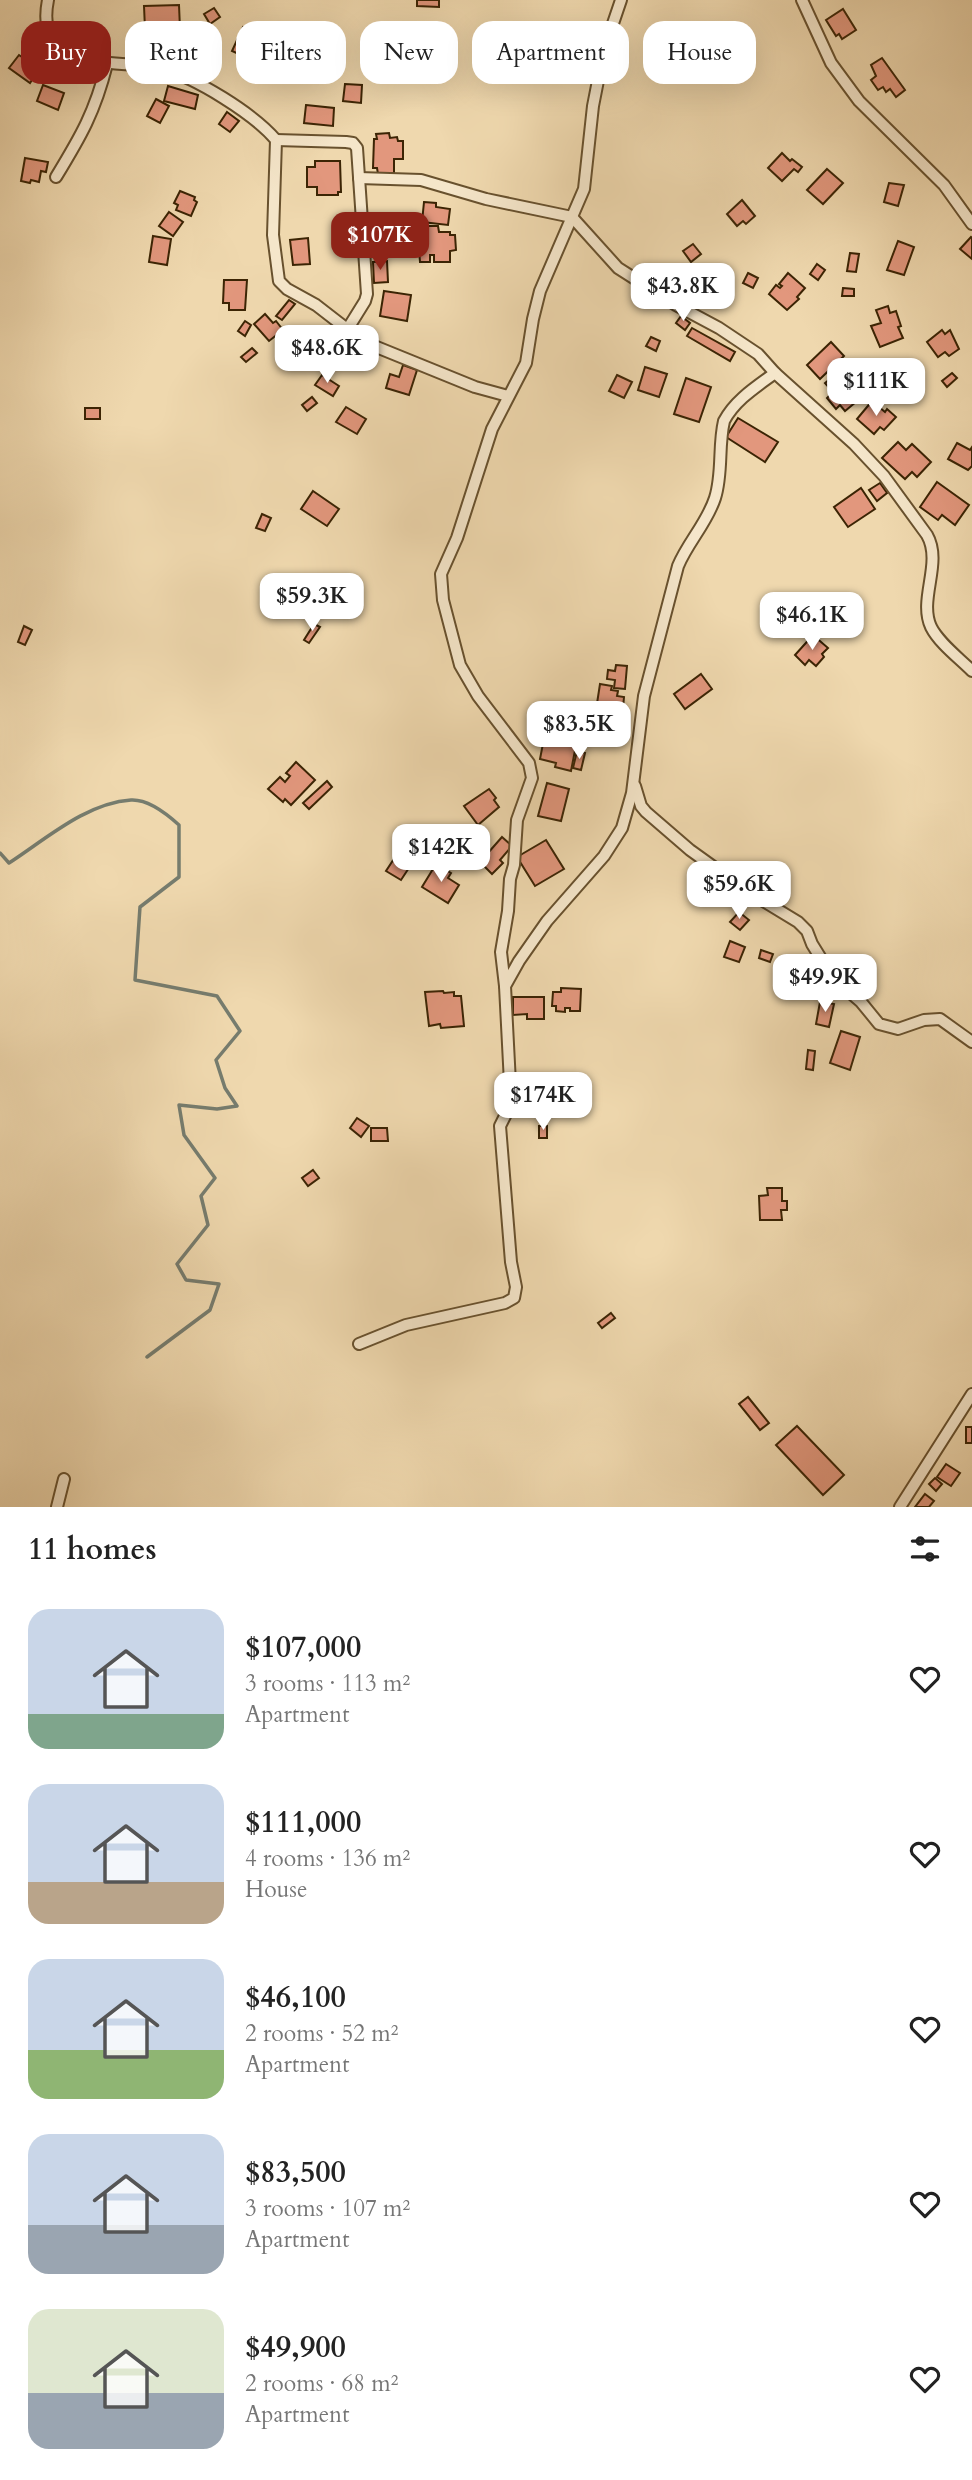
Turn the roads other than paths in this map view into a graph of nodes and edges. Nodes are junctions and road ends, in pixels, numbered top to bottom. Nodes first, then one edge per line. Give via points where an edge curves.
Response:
1 (48, 0) edge
2 (621, 0) edge
3 (802, 0) edge
4 (48, 21) edge
5 (111, 64) edge
6 (102, 84) edge
7 (276, 141) junction
8 (55, 177) dead end
9 (359, 178) junction
10 (572, 217) junction
11 (972, 224) edge
12 (347, 330) junction
13 (775, 373) junction
14 (509, 396) junction
15 (972, 670) edge
16 (634, 780) junction
17 (505, 986) junction
18 (972, 1042) edge
19 (359, 1344) dead end
20 (972, 1394) edge
21 (64, 1479) dead end
22 (57, 1507) edge
23 (900, 1507) edge

1 - 4 street
2 - 10 street via 604,50 584,189
3 - 11 street via 831,63 859,102 944,185
5 - 7 street via 162,69 188,78 253,119
6 - 8 street via 86,128
7 - 9 street via 353,143
7 - 12 street via 273,235 279,281
9 - 10 street via 421,180
9 - 12 street via 367,293
10 - 13 street via 618,268 743,343
10 - 14 street via 540,291 526,363
12 - 14 street via 374,346
13 - 15 street via 884,476 927,535 932,553 931,626
13 - 16 street via 746,394 724,421 715,499 678,566 649,676
14 - 17 street via 492,429 457,538 443,564 440,587 460,664 478,696 529,763 532,774 517,820 501,952
16 - 17 street via 622,828 604,856 547,921
16 - 18 street via 641,806 655,820 690,850 807,930 833,978 879,1024 898,1029 940,1019
17 - 19 street via 510,1083 508,1112 500,1126 514,1298 406,1325
20 - 23 street
21 - 22 street

